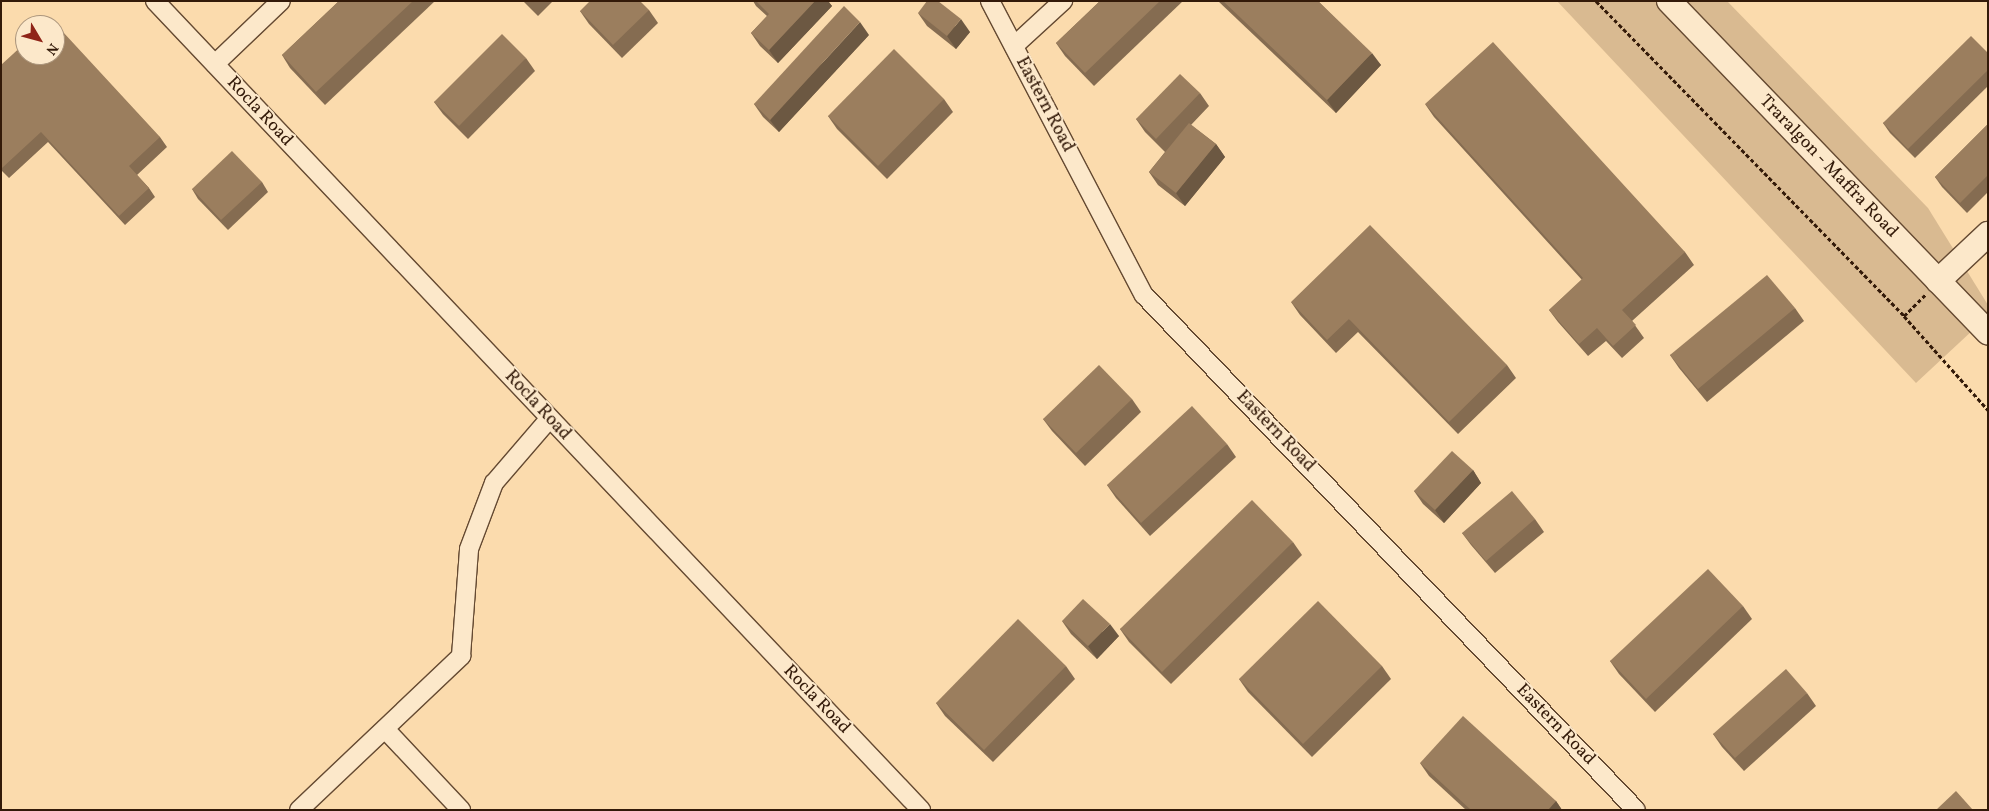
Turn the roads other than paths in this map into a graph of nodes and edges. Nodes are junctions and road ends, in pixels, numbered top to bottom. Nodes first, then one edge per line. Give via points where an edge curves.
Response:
1 (155, 1) edge
2 (281, 1) edge
3 (990, 1) edge
4 (1063, 1) edge
5 (1669, 1) edge
6 (1014, 46) junction
7 (215, 64) junction
8 (1988, 234) edge
9 (1938, 282) junction
10 (1988, 332) edge
11 (549, 419) junction
12 (385, 728) junction
13 (299, 810) edge
14 (461, 810) edge
15 (921, 810) edge
16 (1636, 810) edge

1 - 7 street, Rocla Road
2 - 7 street
3 - 6 street, Eastern Road
4 - 6 street
5 - 9 main road, Traralgon - Maffra Road
6 - 16 street, Eastern Road via 1144,295
7 - 11 street, Rocla Road
8 - 9 main road
9 - 10 main road, Traralgon - Maffra Road
11 - 12 street via 494,483 469,549 461,656
11 - 15 street, Rocla Road
12 - 13 street
12 - 14 street

